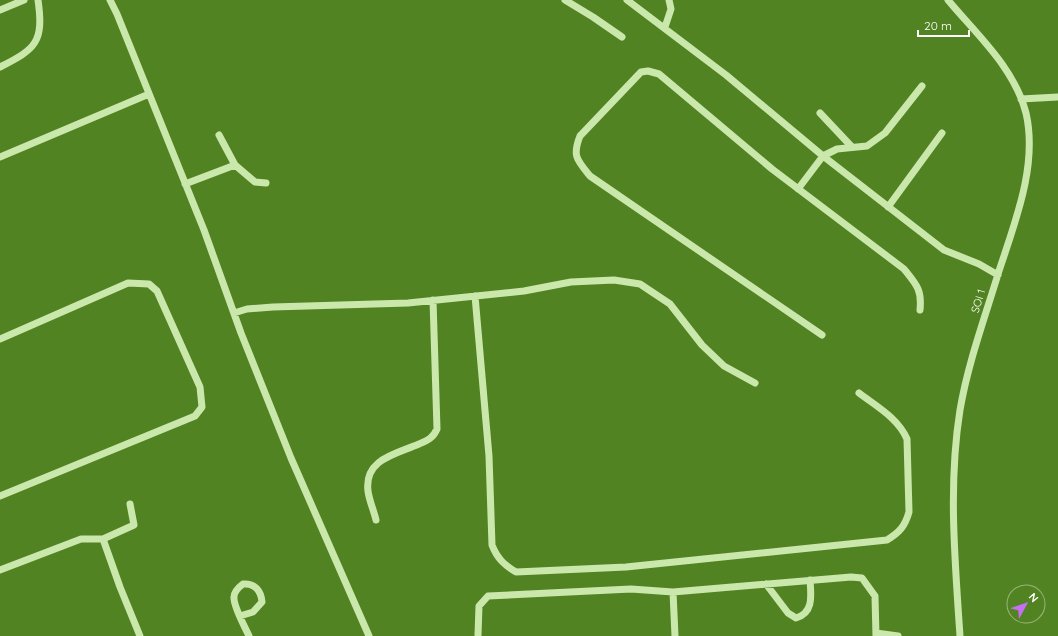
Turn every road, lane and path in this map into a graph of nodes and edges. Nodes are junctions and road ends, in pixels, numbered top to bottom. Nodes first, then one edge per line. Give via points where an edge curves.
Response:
1 (24, 0) edge
2 (38, 0) edge
3 (110, 0) edge
4 (564, 0) edge
5 (627, 0) edge
6 (669, 0) edge
7 (948, 0) edge
8 (0, 10) edge
9 (664, 27) junction
10 (622, 37) dead end
11 (0, 67) edge
12 (922, 86) dead end
13 (149, 94) junction
14 (1058, 97) edge
15 (1021, 99) junction
16 (820, 113) dead end
17 (942, 133) dead end
18 (220, 135) dead end
19 (851, 146) junction
20 (823, 156) junction
21 (0, 157) edge
22 (235, 166) junction
23 (266, 183) dead end
24 (185, 184) junction
25 (798, 189) junction
26 (888, 207) junction
27 (998, 275) junction
28 (475, 296) junction
29 (433, 300) junction
30 (920, 310) dead end
31 (234, 313) junction
32 (822, 335) dead end
33 (0, 339) edge
34 (755, 383) dead end
35 (859, 392) dead end
36 (0, 496) edge
37 (130, 504) dead end
38 (376, 520) dead end
39 (103, 539) junction
40 (0, 570) edge
41 (810, 580) junction
42 (766, 584) junction
43 (673, 592) junction
44 (240, 616) junction
45 (876, 634) edge
46 (140, 636) edge
47 (249, 636) edge
48 (369, 636) edge
49 (478, 636) edge
50 (675, 636) edge
51 (898, 636) edge
52 (960, 636) edge

1 - 8 street
2 - 11 street via 41,19 36,44 24,56
3 - 13 street
4 - 10 street
5 - 9 street
6 - 9 street via 671,9
7 - 15 street, SOI 1 via 1005,67
9 - 20 street
12 - 19 street via 885,133 867,146
13 - 21 street
13 - 24 street
14 - 15 street
15 - 27 street, SOI 1 via 1026,113 1029,139 1027,167 1019,207
16 - 19 street
17 - 26 street
18 - 22 street
19 - 20 street
20 - 25 street
20 - 26 street
22 - 23 street via 255,182
22 - 24 street
24 - 31 street
25 - 30 street via 904,269 922,297
25 - 32 street via 658,74 648,71 641,72 628,83 580,136 575,148 577,161 590,176
26 - 27 street via 944,250
27 - 52 street, SOI 1 via 967,375 958,426 953,493 954,559
28 - 29 street
28 - 34 street via 524,291 571,282 614,280 640,284 670,304 702,345 724,366
28 - 35 street via 489,456 492,545 495,554 504,565 516,572 626,567 887,540 906,524 909,512 907,439 897,422
29 - 31 street via 272,307
29 - 38 street via 437,429 431,439 382,459 373,466 368,490
31 - 48 street via 291,458
33 - 36 street via 128,283 148,284 157,291 202,396 202,407 195,416
37 - 39 street via 134,526
39 - 40 street via 81,539
39 - 46 street
41 - 42 street
41 - 42 street via 810,606 803,615 796,618 788,614
41 - 45 street via 862,578 875,596
42 - 43 street
43 - 49 street via 630,589 488,596 480,606
43 - 50 street
44 - 44 street via 234,597 236,591 243,584 252,584 259,590 262,602 253,612
44 - 47 street
45 - 51 street

